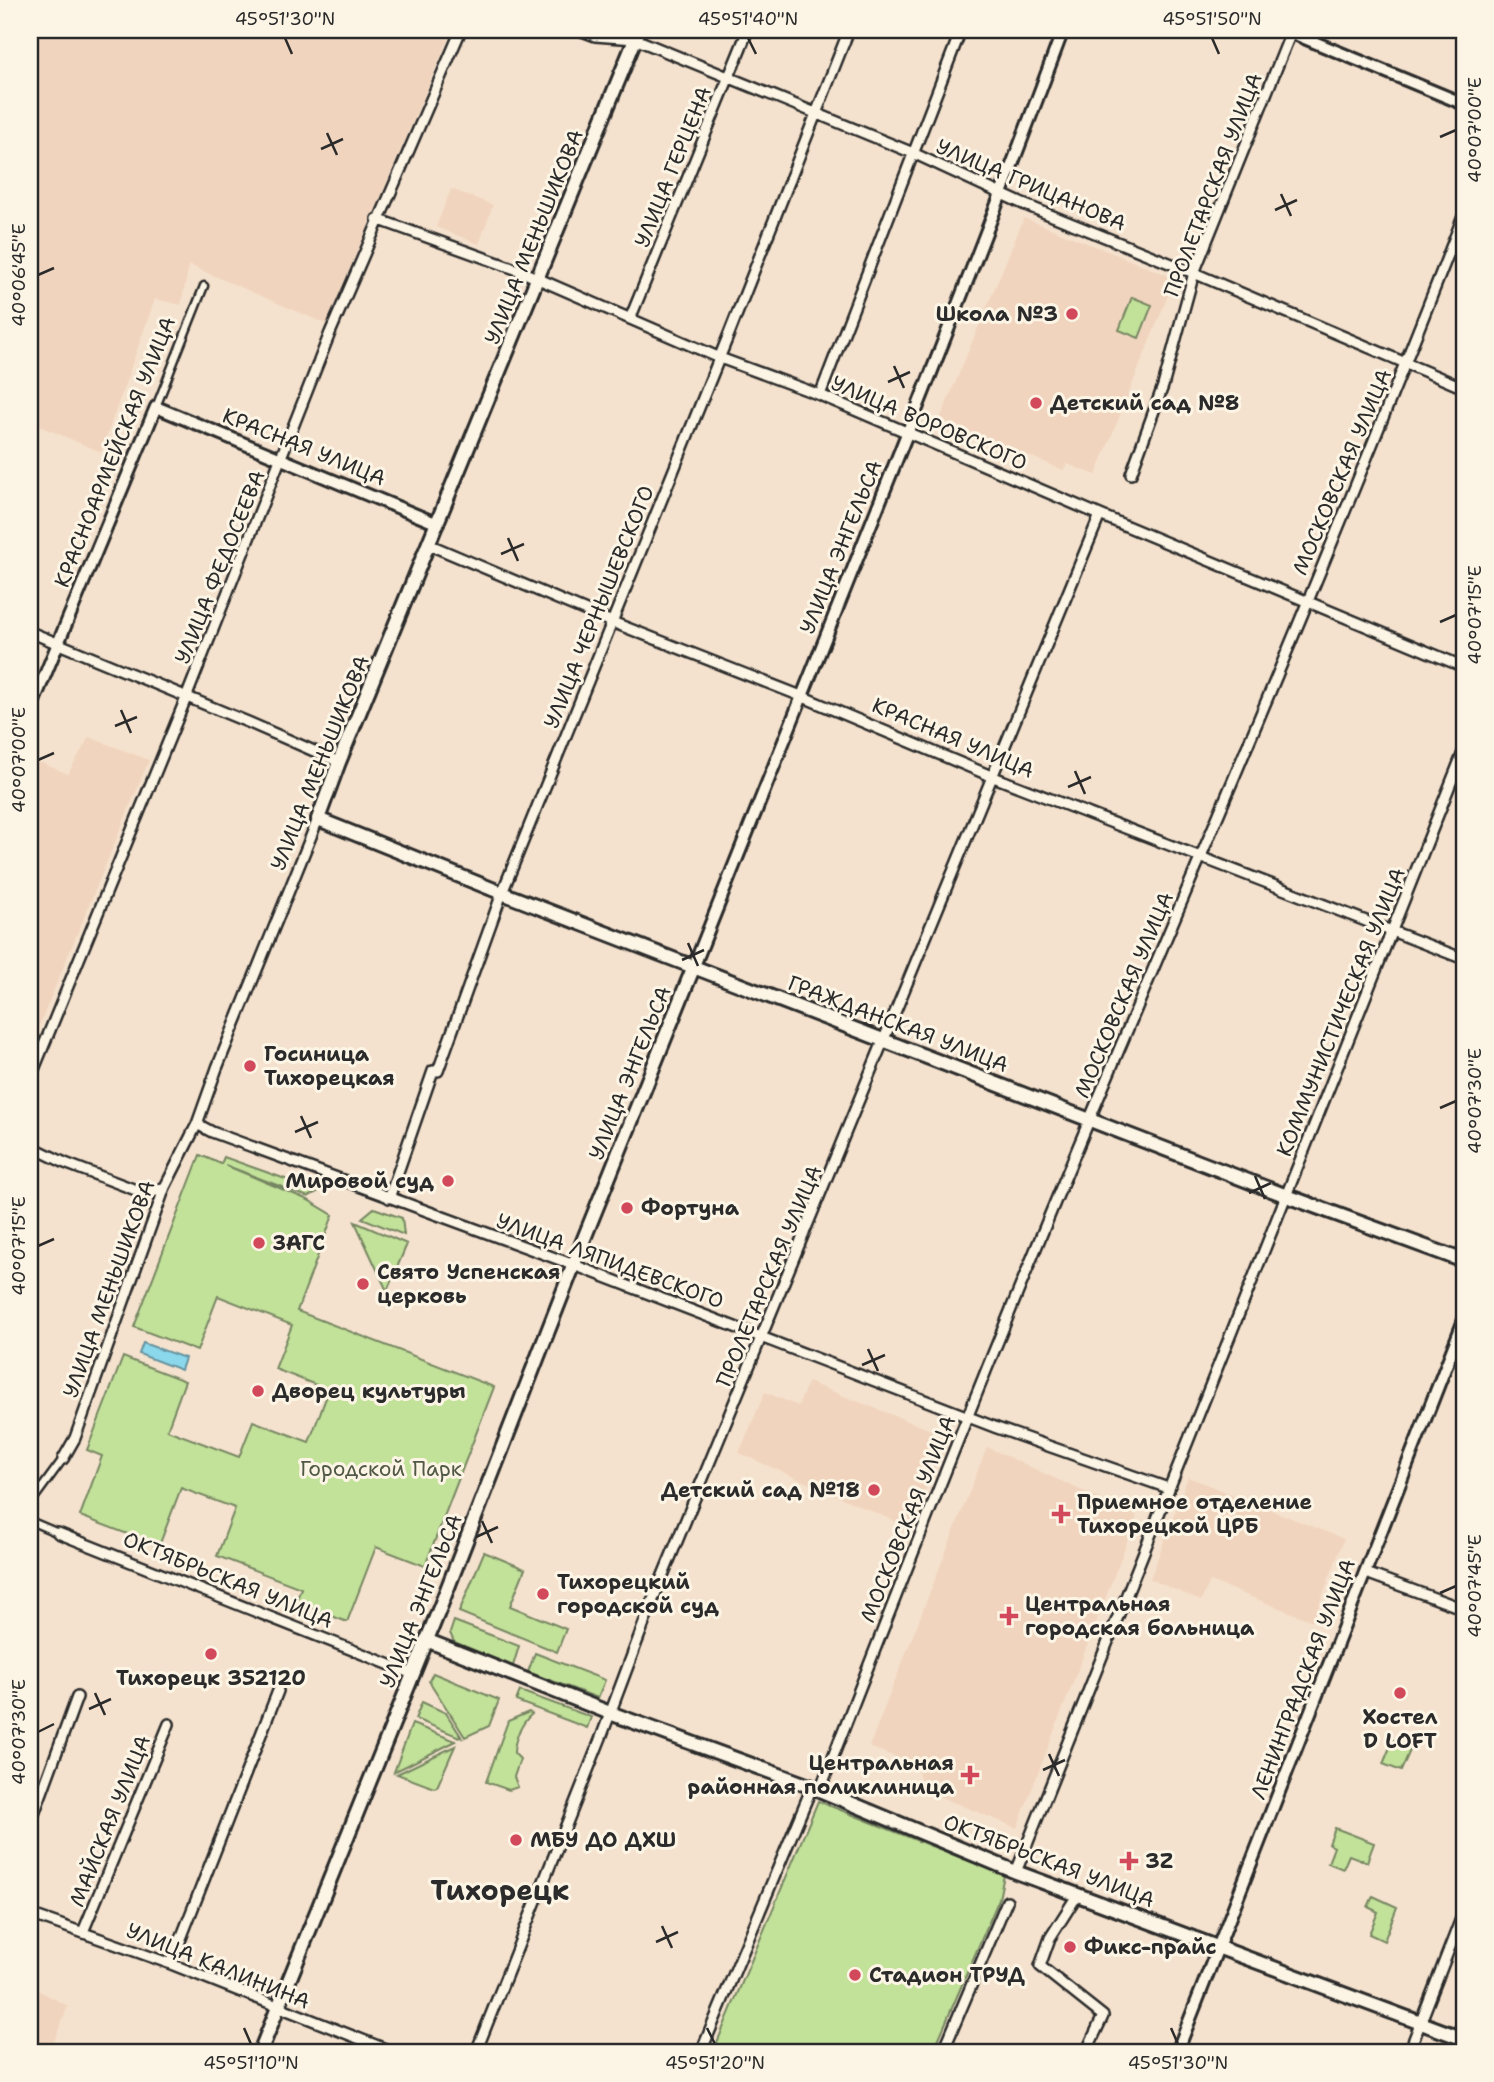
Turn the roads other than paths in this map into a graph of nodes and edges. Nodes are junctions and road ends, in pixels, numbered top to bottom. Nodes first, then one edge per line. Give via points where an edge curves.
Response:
1 (461, 30) edge
2 (579, 30) edge
3 (748, 30) edge
4 (849, 30) edge
5 (961, 30) edge
6 (1063, 30) edge
7 (1290, 31) edge
8 (637, 34) edge
9 (729, 77) junction
10 (1464, 104) edge
11 (815, 113) junction
12 (913, 153) junction
13 (1002, 194) junction
14 (1464, 214) edge
15 (377, 219) junction
16 (1194, 273) junction
17 (538, 280) junction
18 (204, 286) dead end
19 (630, 318) junction
20 (720, 358) junction
21 (1407, 362) junction
22 (1464, 388) edge
23 (820, 395) junction
24 (156, 407) junction
25 (908, 432) junction
26 (282, 459) junction
27 (1131, 474) dead end
28 (1100, 515) junction
29 (438, 524) junction
30 (430, 545) junction
31 (1307, 601) junction
32 (612, 622) junction
33 (30, 632) edge
34 (58, 644) junction
35 (1464, 667) edge
36 (801, 696) junction
37 (186, 698) junction
38 (30, 711) edge
39 (1464, 750) edge
40 (339, 762) junction
41 (991, 776) junction
42 (318, 819) junction
43 (1202, 858) junction
44 (502, 893) junction
45 (1393, 931) junction
46 (1464, 959) edge
47 (694, 966) junction
48 (885, 1040) junction
49 (30, 1079) edge
50 (1090, 1119) junction
51 (197, 1124) junction
52 (30, 1146) edge
53 (165, 1186) junction
54 (1287, 1196) junction
55 (389, 1198) junction
56 (1464, 1261) edge
57 (574, 1265) junction
58 (1464, 1320) edge
59 (762, 1337) junction
60 (969, 1416) junction
61 (63, 1459) joint
62 (1168, 1488) junction
63 (30, 1504) edge
64 (30, 1521) edge
65 (58, 1533) joint
66 (1366, 1573) junction
67 (1464, 1609) edge
68 (426, 1640) junction
69 (413, 1674) junction
70 (278, 1691) dead end
71 (78, 1697) dead end
72 (610, 1713) junction
73 (169, 1724) dead end
74 (816, 1789) junction
75 (30, 1825) edge
76 (1016, 1872) junction
77 (1078, 1894) junction
78 (1006, 1901) dead end
79 (1464, 1911) edge
80 (30, 1914) edge
81 (83, 1932) junction
82 (1220, 1946) junction
83 (171, 1964) junction
84 (277, 2008) junction
85 (1421, 2022) junction
86 (1464, 2039) edge
87 (1087, 2050) edge
88 (260, 2052) edge
89 (393, 2052) edge
90 (476, 2052) edge
91 (701, 2052) edge
92 (943, 2052) edge
93 (1101, 2052) edge
94 (1177, 2052) edge
95 (1409, 2052) edge

1 - 15 street, УЛИЦА ФЕДОСЕЕВА
2 - 8 street, УЛИЦА ГРИЦАНОВА via 595,36
3 - 9 street, УЛИЦА ГЕРЦЕНА
4 - 11 street, УЛИЦА ЧЕРНЫШЕВСКОГО
5 - 12 street
6 - 13 street, УЛИЦА ЭНГЕЛЬСА
7 - 10 street
7 - 16 street, ПРОЛЕТАРСКАЯ УЛИЦА
8 - 9 street, УЛИЦА ГРИЦАНОВА
8 - 17 main road, УЛИЦА МЕНЬШИКОВА
9 - 11 street, УЛИЦА ГРИЦАНОВА
9 - 19 street, УЛИЦА ГЕРЦЕНА
11 - 12 street, УЛИЦА ГРИЦАНОВА
11 - 20 street, УЛИЦА ЧЕРНЫШЕВСКОГО
12 - 13 street, УЛИЦА ГРИЦАНОВА
12 - 23 street
13 - 16 street, УЛИЦА ГРИЦАНОВА
13 - 25 street, УЛИЦА ЭНГЕЛЬСА
14 - 21 street, МОСКОВСКАЯ УЛИЦА
15 - 17 street, УЛИЦА ВОРОВСКОГО
15 - 26 street, УЛИЦА ФЕДОСЕЕВА
16 - 21 street, УЛИЦА ГРИЦАНОВА
16 - 27 street, ПРОЛЕТАРСКАЯ УЛИЦА via 1163,386
17 - 19 street, УЛИЦА ВОРОВСКОГО
17 - 29 main road, УЛИЦА МЕНЬШИКОВА
18 - 24 street, КРАСНОАРМЕЙСКАЯ УЛИЦА
19 - 20 street, УЛИЦА ВОРОВСКОГО
20 - 23 street, УЛИЦА ВОРОВСКОГО
20 - 32 street, УЛИЦА ЧЕРНЫШЕВСКОГО
21 - 22 street, УЛИЦА ГРИЦАНОВА
21 - 31 street, МОСКОВСКАЯ УЛИЦА
23 - 25 street, УЛИЦА ВОРОВСКОГО
24 - 26 street, КРАСНАЯ УЛИЦА
24 - 34 street, КРАСНОАРМЕЙСКАЯ УЛИЦА
25 - 28 street, УЛИЦА ВОРОВСКОГО
25 - 36 street, УЛИЦА ЭНГЕЛЬСА
26 - 29 street, КРАСНАЯ УЛИЦА
26 - 37 street, УЛИЦА ФЕДОСЕЕВА
28 - 31 street, УЛИЦА ВОРОВСКОГО
28 - 41 street, ПРОЛЕТАРСКАЯ УЛИЦА
29 - 30 main road, УЛИЦА МЕНЬШИКОВА
30 - 32 street, КРАСНАЯ УЛИЦА
30 - 40 main road, УЛИЦА МЕНЬШИКОВА
31 - 35 street, УЛИЦА ВОРОВСКОГО
31 - 43 street, МОСКОВСКАЯ УЛИЦА
32 - 36 street, КРАСНАЯ УЛИЦА
32 - 44 street, УЛИЦА ЧЕРНЫШЕВСКОГО
33 - 34 street
34 - 37 street
34 - 38 street, КРАСНОАРМЕЙСКАЯ УЛИЦА
36 - 41 street, КРАСНАЯ УЛИЦА
36 - 47 street, УЛИЦА ЭНГЕЛЬСА
37 - 40 street
37 - 49 street, УЛИЦА ФЕДОСЕЕВА
39 - 45 street, КОММУНИСТИЧЕСКАЯ УЛИЦА
40 - 42 main road, УЛИЦА МЕНЬШИКОВА
41 - 43 street, КРАСНАЯ УЛИЦА
41 - 48 street, ПРОЛЕТАРСКАЯ УЛИЦА
42 - 44 main road, ГРАЖДАНСКАЯ УЛИЦА
42 - 51 street, УЛИЦА МЕНЬШИКОВА
43 - 45 street, КРАСНАЯ УЛИЦА
43 - 50 street, МОСКОВСКАЯ УЛИЦА
44 - 47 main road, ГРАЖДАНСКАЯ УЛИЦА
44 - 55 street, УЛИЦА ЧЕРНЫШЕВСКОГО
45 - 46 street, КРАСНАЯ УЛИЦА
45 - 54 street, КОММУНИСТИЧЕСКАЯ УЛИЦА
47 - 48 main road, ГРАЖДАНСКАЯ УЛИЦА
47 - 57 main road, УЛИЦА ЭНГЕЛЬСА
48 - 50 main road, ГРАЖДАНСКАЯ УЛИЦА
48 - 59 street, ПРОЛЕТАРСКАЯ УЛИЦА
50 - 54 main road, ГРАЖДАНСКАЯ УЛИЦА
50 - 60 street, МОСКОВСКАЯ УЛИЦА
51 - 53 street, УЛИЦА МЕНЬШИКОВА
51 - 55 street, УЛИЦА ЛЯПИДЕВСКОГО
52 - 53 street via 141,1192
53 - 61 street, УЛИЦА МЕНЬШИКОВА via 75,1438
54 - 56 main road, ГРАЖДАНСКАЯ УЛИЦА
54 - 62 street, КОММУНИСТИЧЕСКАЯ УЛИЦА
55 - 57 street, УЛИЦА ЛЯПИДЕВСКОГО
57 - 59 street, УЛИЦА ЛЯПИДЕВСКОГО
57 - 68 main road, УЛИЦА ЭНГЕЛЬСА
58 - 66 street, ЛЕНИНГРАДСКАЯ УЛИЦА
59 - 60 street, УЛИЦА ЛЯПИДЕВСКОГО
59 - 72 street, ПРОЛЕТАРСКАЯ УЛИЦА
60 - 62 street, УЛИЦА ЛЯПИДЕВСКОГО
60 - 74 street, МОСКОВСКАЯ УЛИЦА
61 - 63 street, УЛИЦА МЕНЬШИКОВА
62 - 76 street, КОММУНИСТИЧЕСКАЯ УЛИЦА
64 - 65 street, ОКТЯБРЬСКАЯ УЛИЦА
65 - 69 street, ОКТЯБРЬСКАЯ УЛИЦА
66 - 67 street
66 - 82 street, ЛЕНИНГРАДСКАЯ УЛИЦА
68 - 69 main road, УЛИЦА ЭНГЕЛЬСА
68 - 72 main road, ОКТЯБРЬСКАЯ УЛИЦА
69 - 84 main road, УЛИЦА ЭНГЕЛЬСА
70 - 83 street
71 - 75 street
72 - 74 main road, ОКТЯБРЬСКАЯ УЛИЦА
72 - 90 street, ПРОЛЕТАРСКАЯ УЛИЦА
73 - 81 street, МАЙСКАЯ УЛИЦА
74 - 76 main road, ОКТЯБРЬСКАЯ УЛИЦА
74 - 91 street, МОСКОВСКАЯ УЛИЦА
76 - 77 main road, ОКТЯБРЬСКАЯ УЛИЦА
77 - 82 main road, ОКТЯБРЬСКАЯ УЛИЦА
77 - 87 street via 1050,1937 1040,1966 1103,2016
78 - 92 street
79 - 85 street
80 - 81 street, УЛИЦА КАЛИНИНА
81 - 83 street, УЛИЦА КАЛИНИНА
82 - 85 main road, ОКТЯБРЬСКАЯ УЛИЦА
82 - 94 street, ЛЕНИНГРАДСКАЯ УЛИЦА
83 - 84 street, УЛИЦА КАЛИНИНА
84 - 88 main road, УЛИЦА ЭНГЕЛЬСА
84 - 89 street, УЛИЦА КАЛИНИНА
85 - 86 main road, ОКТЯБРЬСКАЯ УЛИЦА
85 - 95 street
87 - 93 street

